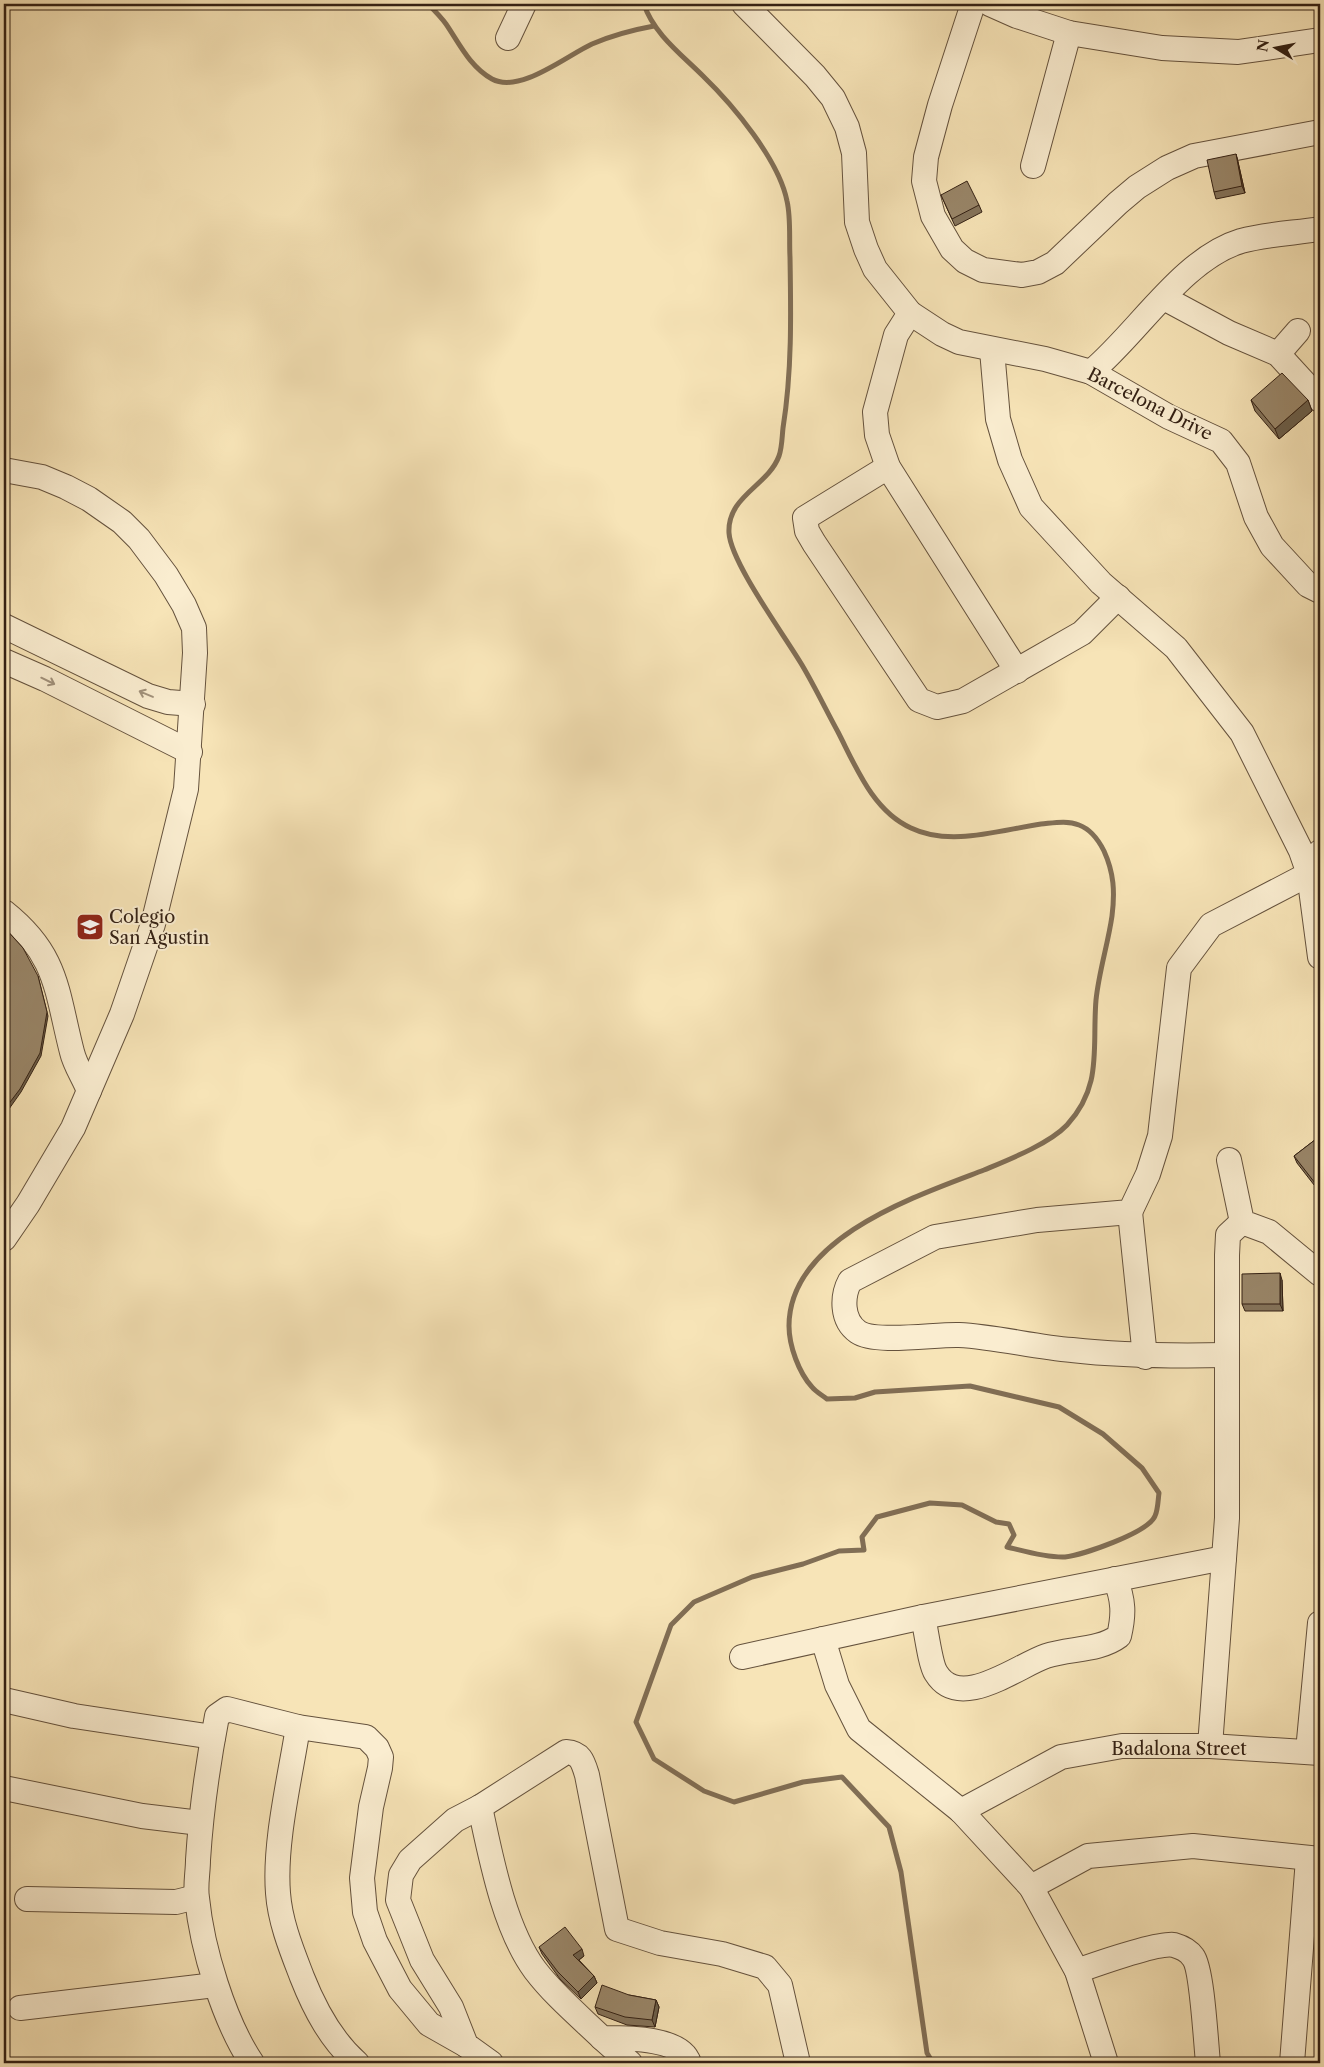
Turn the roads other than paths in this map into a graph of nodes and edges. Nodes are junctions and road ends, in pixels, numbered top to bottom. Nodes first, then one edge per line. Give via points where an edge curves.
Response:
1 (524, 4) edge
2 (744, 4) edge
3 (973, 4) edge
4 (990, 4) edge
5 (1069, 33) junction
6 (508, 38) dead end
7 (1320, 40) edge
8 (1320, 132) edge
9 (1034, 166) dead end
10 (1320, 229) edge
11 (1164, 298) junction
12 (910, 313) junction
13 (1298, 331) dead end
14 (992, 350) junction
15 (1278, 354) junction
16 (1091, 372) junction
17 (1320, 400) edge
18 (888, 467) junction
19 (4, 470) edge
20 (1320, 591) edge
21 (1118, 597) junction
22 (4, 626) edge
23 (4, 661) edge
24 (1017, 671) junction
25 (193, 704) junction
26 (190, 752) junction
27 (1320, 852) edge
28 (1309, 874) junction
29 (4, 912) edge
30 (1320, 957) edge
31 (90, 1090) junction
32 (1229, 1160) dead end
33 (1130, 1212) junction
34 (1242, 1222) junction
35 (6, 1230) edge
36 (1320, 1274) edge
37 (1226, 1355) junction
38 (1145, 1357) junction
39 (1224, 1558) junction
40 (1116, 1580) junction
41 (923, 1617) junction
42 (1320, 1623) edge
43 (823, 1638) junction
44 (742, 1658) dead end
45 (4, 1700) edge
46 (298, 1727) junction
47 (213, 1737) junction
48 (1210, 1746) junction
49 (1314, 1752) edge
50 (4, 1788) edge
51 (480, 1807) junction
52 (961, 1811) junction
53 (200, 1823) junction
54 (1314, 1859) edge
55 (1031, 1887) junction
56 (196, 1897) junction
57 (27, 1899) dead end
58 (1077, 1970) junction
59 (215, 1985) junction
60 (20, 2008) dead end
61 (602, 2038) junction
62 (466, 2045) junction
63 (252, 2063) edge
64 (357, 2063) edge
65 (491, 2063) edge
66 (630, 2063) edge
67 (689, 2063) edge
68 (798, 2063) edge
69 (1106, 2063) edge
70 (1208, 2063) edge
71 (1292, 2063) edge

1 - 6 street
2 - 12 street, Barcelona Drive via 833,98 847,127 854,153 857,222 866,249 875,269
3 - 8 street via 940,105 925,163 924,181 933,216 952,250 983,270 1022,275 1055,264 1137,187 1194,156
4 - 5 street
5 - 7 street via 1162,48 1238,52
5 - 9 street
10 - 11 street via 1241,242 1202,262 1176,283
11 - 15 street via 1229,333
11 - 16 street
12 - 14 street, Barcelona Drive via 959,342
12 - 18 street via 896,335 875,412 876,435
13 - 15 street
14 - 16 street, Barcelona Drive via 1045,359
14 - 21 street via 998,419 1010,460 1030,507
15 - 17 street
16 - 20 street, Barcelona Drive via 1169,418 1221,441 1238,462 1256,517 1272,546 1308,585
18 - 24 street
18 - 24 street via 805,518 807,531 814,543 919,700 937,707 963,701
19 - 25 street via 42,477 66,487 106,510 139,539 166,575 194,628
21 - 24 street via 1082,633
21 - 28 street via 1176,648 1242,733 1301,851
25 -> 22 street via 148,696
23 -> 26 street
25 - 26 street
26 - 31 street via 186,789 153,924 122,1014
27 - 28 street
28 - 30 street
28 - 33 street via 1211,925 1179,968 1160,1136 1148,1174
29 - 31 street via 42,950 64,1009 72,1054
31 - 35 street via 73,1128
32 - 34 street
33 - 38 street
33 - 38 street via 1037,1220 935,1237 850,1280 844,1293 844,1306 858,1333 882,1338 959,1335
34 - 36 street via 1269,1232
34 - 37 street via 1228,1235
37 - 38 street
37 - 39 street via 1227,1518
39 - 40 street
39 - 48 street
40 - 41 street
40 - 41 street via 1124,1613 1119,1636 1109,1644 1046,1656 974,1689 951,1687 936,1673
41 - 43 street
42 - 49 street
43 - 44 street
43 - 52 street via 837,1685 859,1729
45 - 47 street via 74,1716
46 - 47 street via 227,1709 216,1716
46 - 62 street via 366,1737 377,1748 381,1757 380,1768 362,1878 365,1912 375,1941 400,1989 429,2024
46 - 64 street via 278,1866 282,1917 318,2014 346,2054
47 - 53 street
48 - 49 street, Badalona Street
48 - 52 street, Badalona Street via 1122,1746 1061,1757
50 - 53 street via 142,1816
51 - 61 street via 492,1866 522,1948 550,1987
51 - 62 street via 455,1820 410,1860 400,1875 398,1900 422,1960 451,2007
51 - 68 street via 558,1756 566,1752 575,1753 582,1760 586,1775 617,1929 653,1941 722,1954 766,1967 780,1986
52 - 55 street
53 - 56 street
54 - 55 street via 1193,1846 1088,1856
54 - 71 street
55 - 58 street
56 - 57 street via 176,1902
56 - 59 street
58 - 69 street
58 - 70 street via 1172,1944 1185,1949 1196,1965
59 - 60 street
59 - 63 street
61 - 66 street
61 - 67 street via 662,2043 681,2050
62 - 65 street

